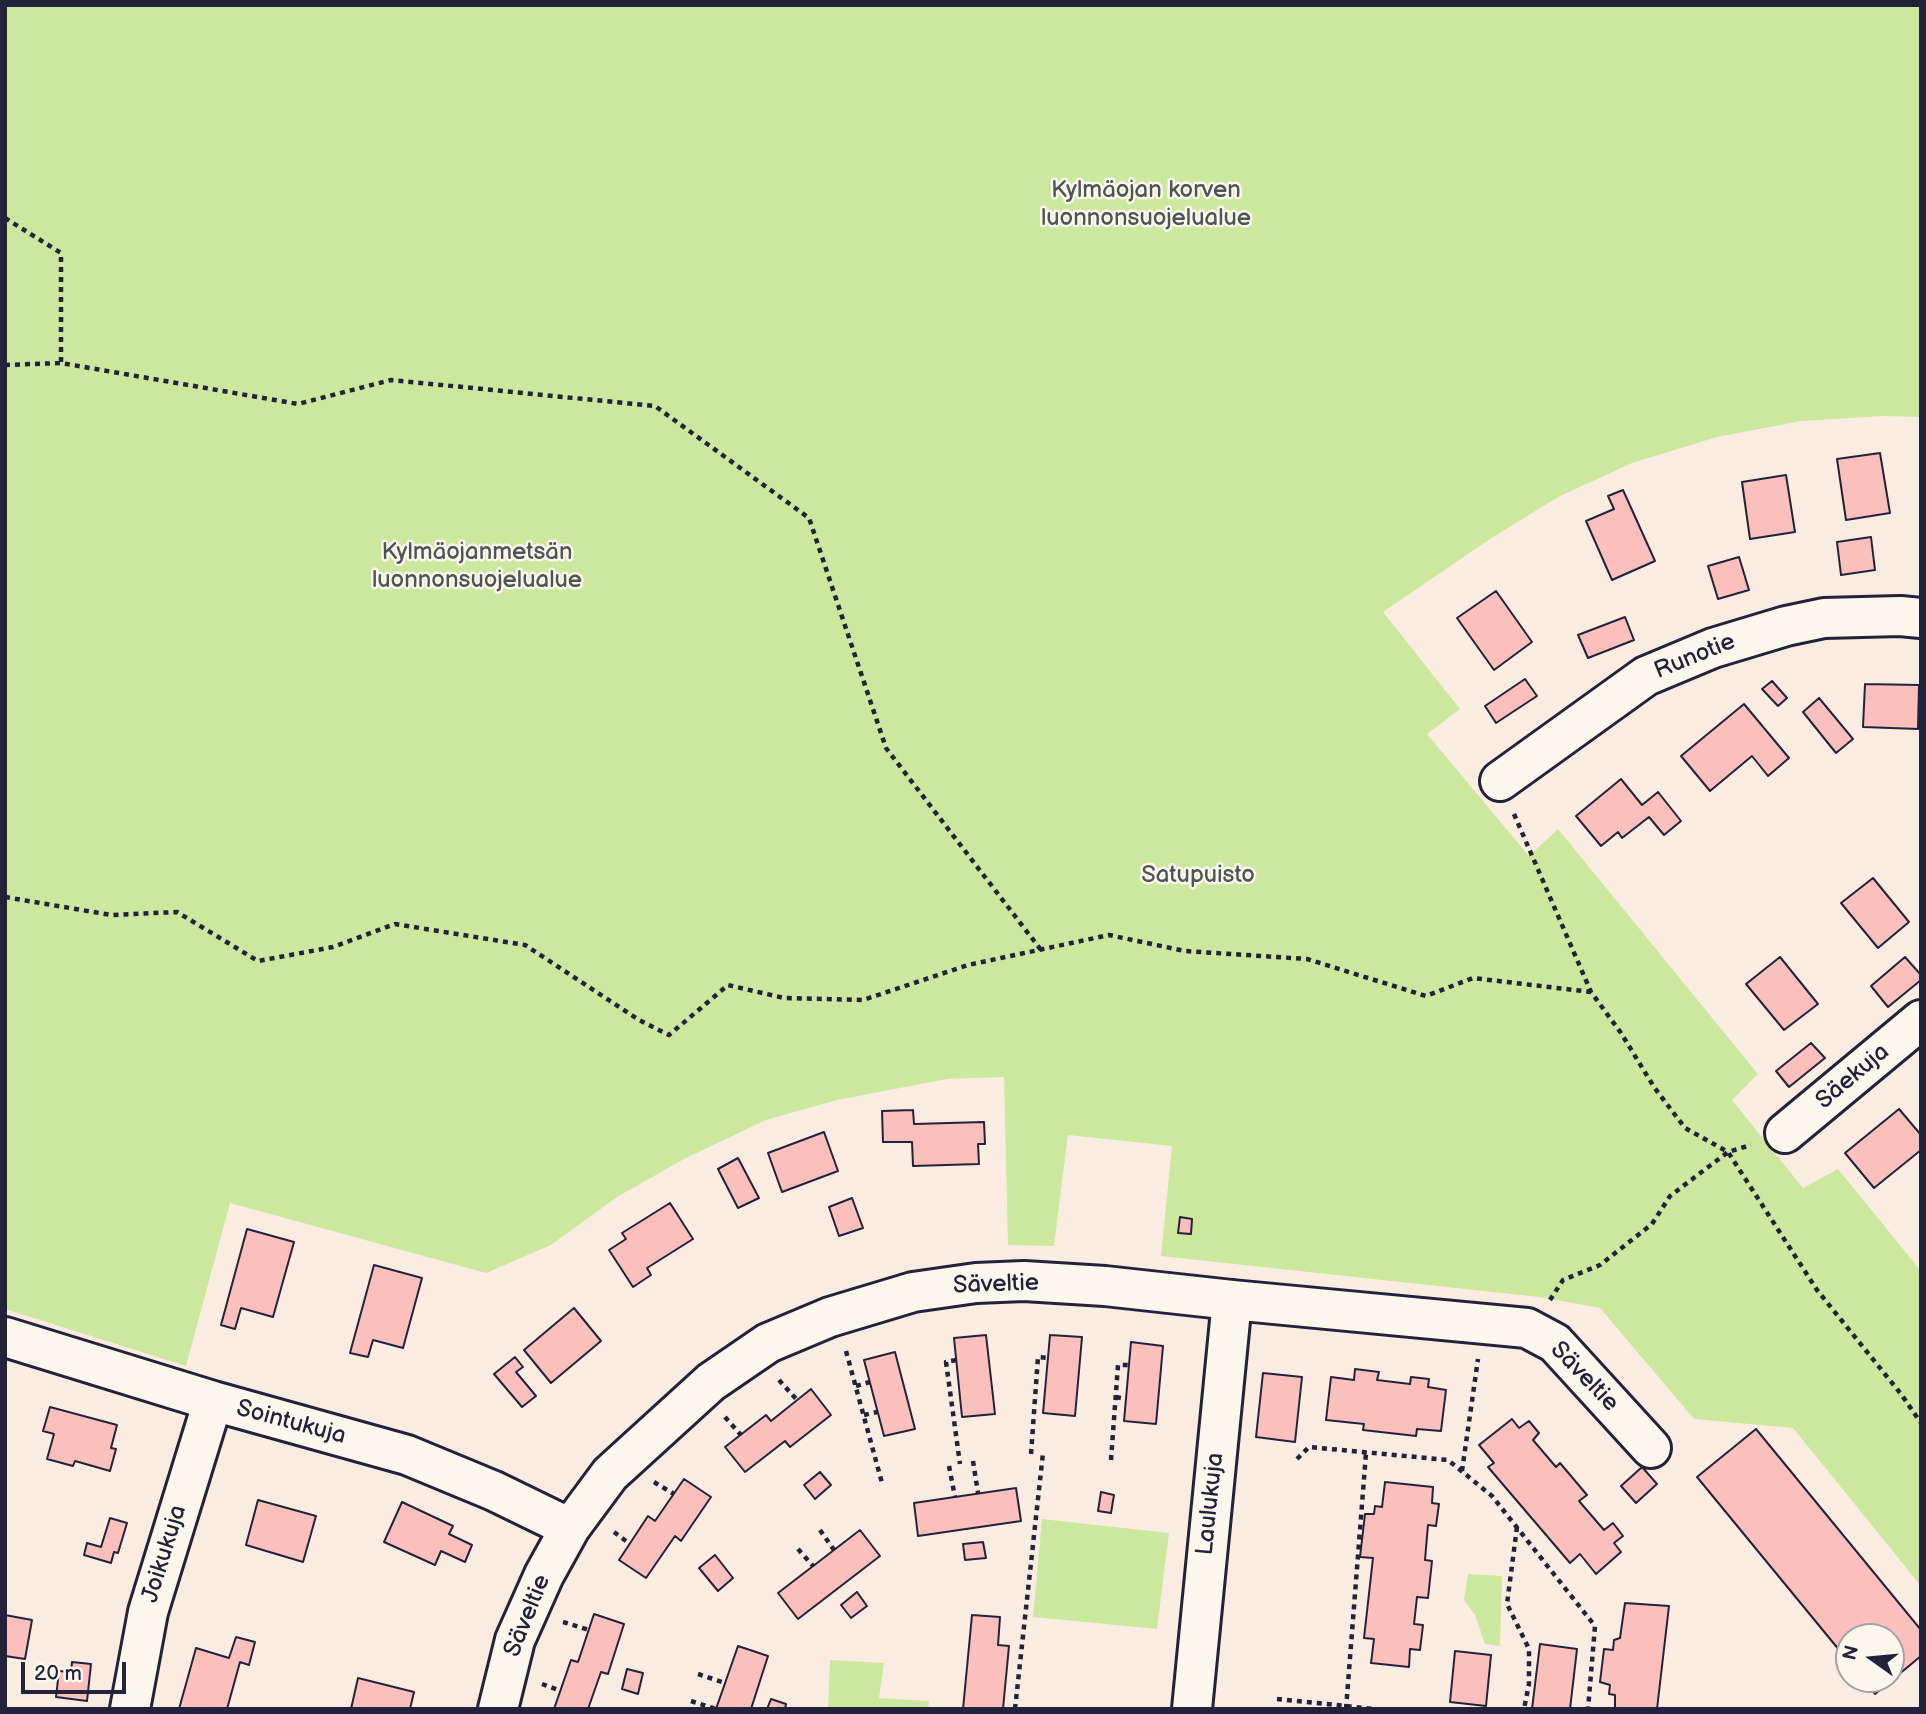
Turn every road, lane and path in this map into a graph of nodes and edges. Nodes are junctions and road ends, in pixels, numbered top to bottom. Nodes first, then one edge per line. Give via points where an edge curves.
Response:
1 (5, 218) edge
2 (61, 363) junction
3 (5, 365) edge
4 (1921, 618) edge
5 (1500, 781) joint
6 (5, 897) edge
7 (1041, 950) junction
8 (1591, 992) junction
9 (1921, 1020) edge
10 (1785, 1133) joint
11 (1728, 1152) junction
12 (1232, 1300) junction
13 (1545, 1307) dead end
14 (1482, 1324) junction
15 (5, 1336) edge
16 (844, 1343) dead end
17 (1048, 1358) dead end
18 (956, 1360) dead end
19 (1129, 1365) dead end
20 (774, 1374) dead end
21 (870, 1382) dead end
22 (856, 1385) junction
23 (1036, 1386) junction
24 (1045, 1388) dead end
25 (960, 1392) dead end
26 (950, 1393) junction
27 (1115, 1397) junction
28 (1126, 1398) dead end
29 (797, 1400) dead end
30 (212, 1401) junction
31 (720, 1411) dead end
32 (877, 1412) dead end
33 (864, 1415) junction
34 (1921, 1423) edge
35 (741, 1435) dead end
36 (1651, 1448) dead end
37 (1043, 1453) dead end
38 (1366, 1453) junction
39 (1031, 1454) dead end
40 (1297, 1459) dead end
41 (1111, 1460) dead end
42 (973, 1461) dead end
43 (960, 1464) dead end
44 (949, 1466) dead end
45 (1462, 1472) junction
46 (647, 1478) dead end
47 (882, 1483) dead end
48 (674, 1493) dead end
49 (978, 1493) dead end
50 (955, 1497) dead end
51 (588, 1527) junction
52 (1517, 1527) junction
53 (820, 1530) dead end
54 (630, 1544) dead end
55 (798, 1549) dead end
56 (834, 1550) dead end
57 (813, 1566) dead end
58 (554, 1620) dead end
59 (589, 1630) dead end
60 (698, 1674) dead end
61 (532, 1680) dead end
62 (1018, 1681) junction
63 (1026, 1681) dead end
64 (725, 1683) dead end
65 (561, 1690) dead end
66 (1277, 1699) dead end
67 (691, 1701) dead end
68 (1346, 1707) edge
69 (130, 1709) edge
70 (498, 1709) edge
71 (716, 1709) edge
72 (1015, 1709) edge
73 (1192, 1709) edge
74 (1375, 1709) edge
75 (1524, 1709) edge
76 (1588, 1709) edge

1 - 2 path via 61,253
2 - 3 path
2 - 7 path via 298,404 391,380 655,406 809,518 886,748
4 - 5 street, Runotie via 1824,618 1713,648 1646,676
5 - 8 path
6 - 7 path via 111,915 177,912 258,961 333,947 395,924 525,945 669,1035 728,985 784,998 863,1000 968,965
7 - 8 path via 1109,935 1185,951 1307,959 1426,996 1473,978
8 - 11 path via 1685,1128
9 - 10 street, Säekuja
10 - 11 path
11 - 13 path via 1670,1196 1652,1224 1628,1244 1600,1265 1563,1280
11 - 34 path via 1817,1290
12 - 14 street, Säveltie
12 - 51 street, Säveltie via 1105,1286 998,1282 913,1292 830,1317 768,1343 711,1381 610,1474
12 - 73 street, Laulukuja
14 - 36 street, Säveltie via 1527,1328 1555,1343
14 - 45 path
15 - 30 street, Sointukuja
16 - 22 path
17 - 23 path via 1038,1357
18 - 26 path via 946,1362
19 - 27 path via 1118,1365
20 - 29 path
21 - 22 path
22 - 33 path
23 - 24 path
23 - 39 path
25 - 26 path
26 - 43 path
27 - 28 path
27 - 41 path
30 - 51 street, Sointukuja via 407,1454
30 - 69 street, Joikukuja via 148,1612
31 - 35 path
32 - 33 path
33 - 47 path
37 - 62 path
38 - 40 path via 1308,1447
38 - 45 path via 1448,1460
38 - 68 path
42 - 49 path
44 - 50 path
45 - 52 path via 1492,1496
46 - 48 path
51 - 54 path
51 - 70 street, Säveltie via 544,1575 515,1640
52 - 75 path via 1507,1604 1529,1649
52 - 76 path via 1595,1626
53 - 56 path
55 - 57 path
58 - 59 path
60 - 64 path
61 - 65 path
62 - 63 path
62 - 72 path
66 - 68 path
67 - 71 path
68 - 74 path

